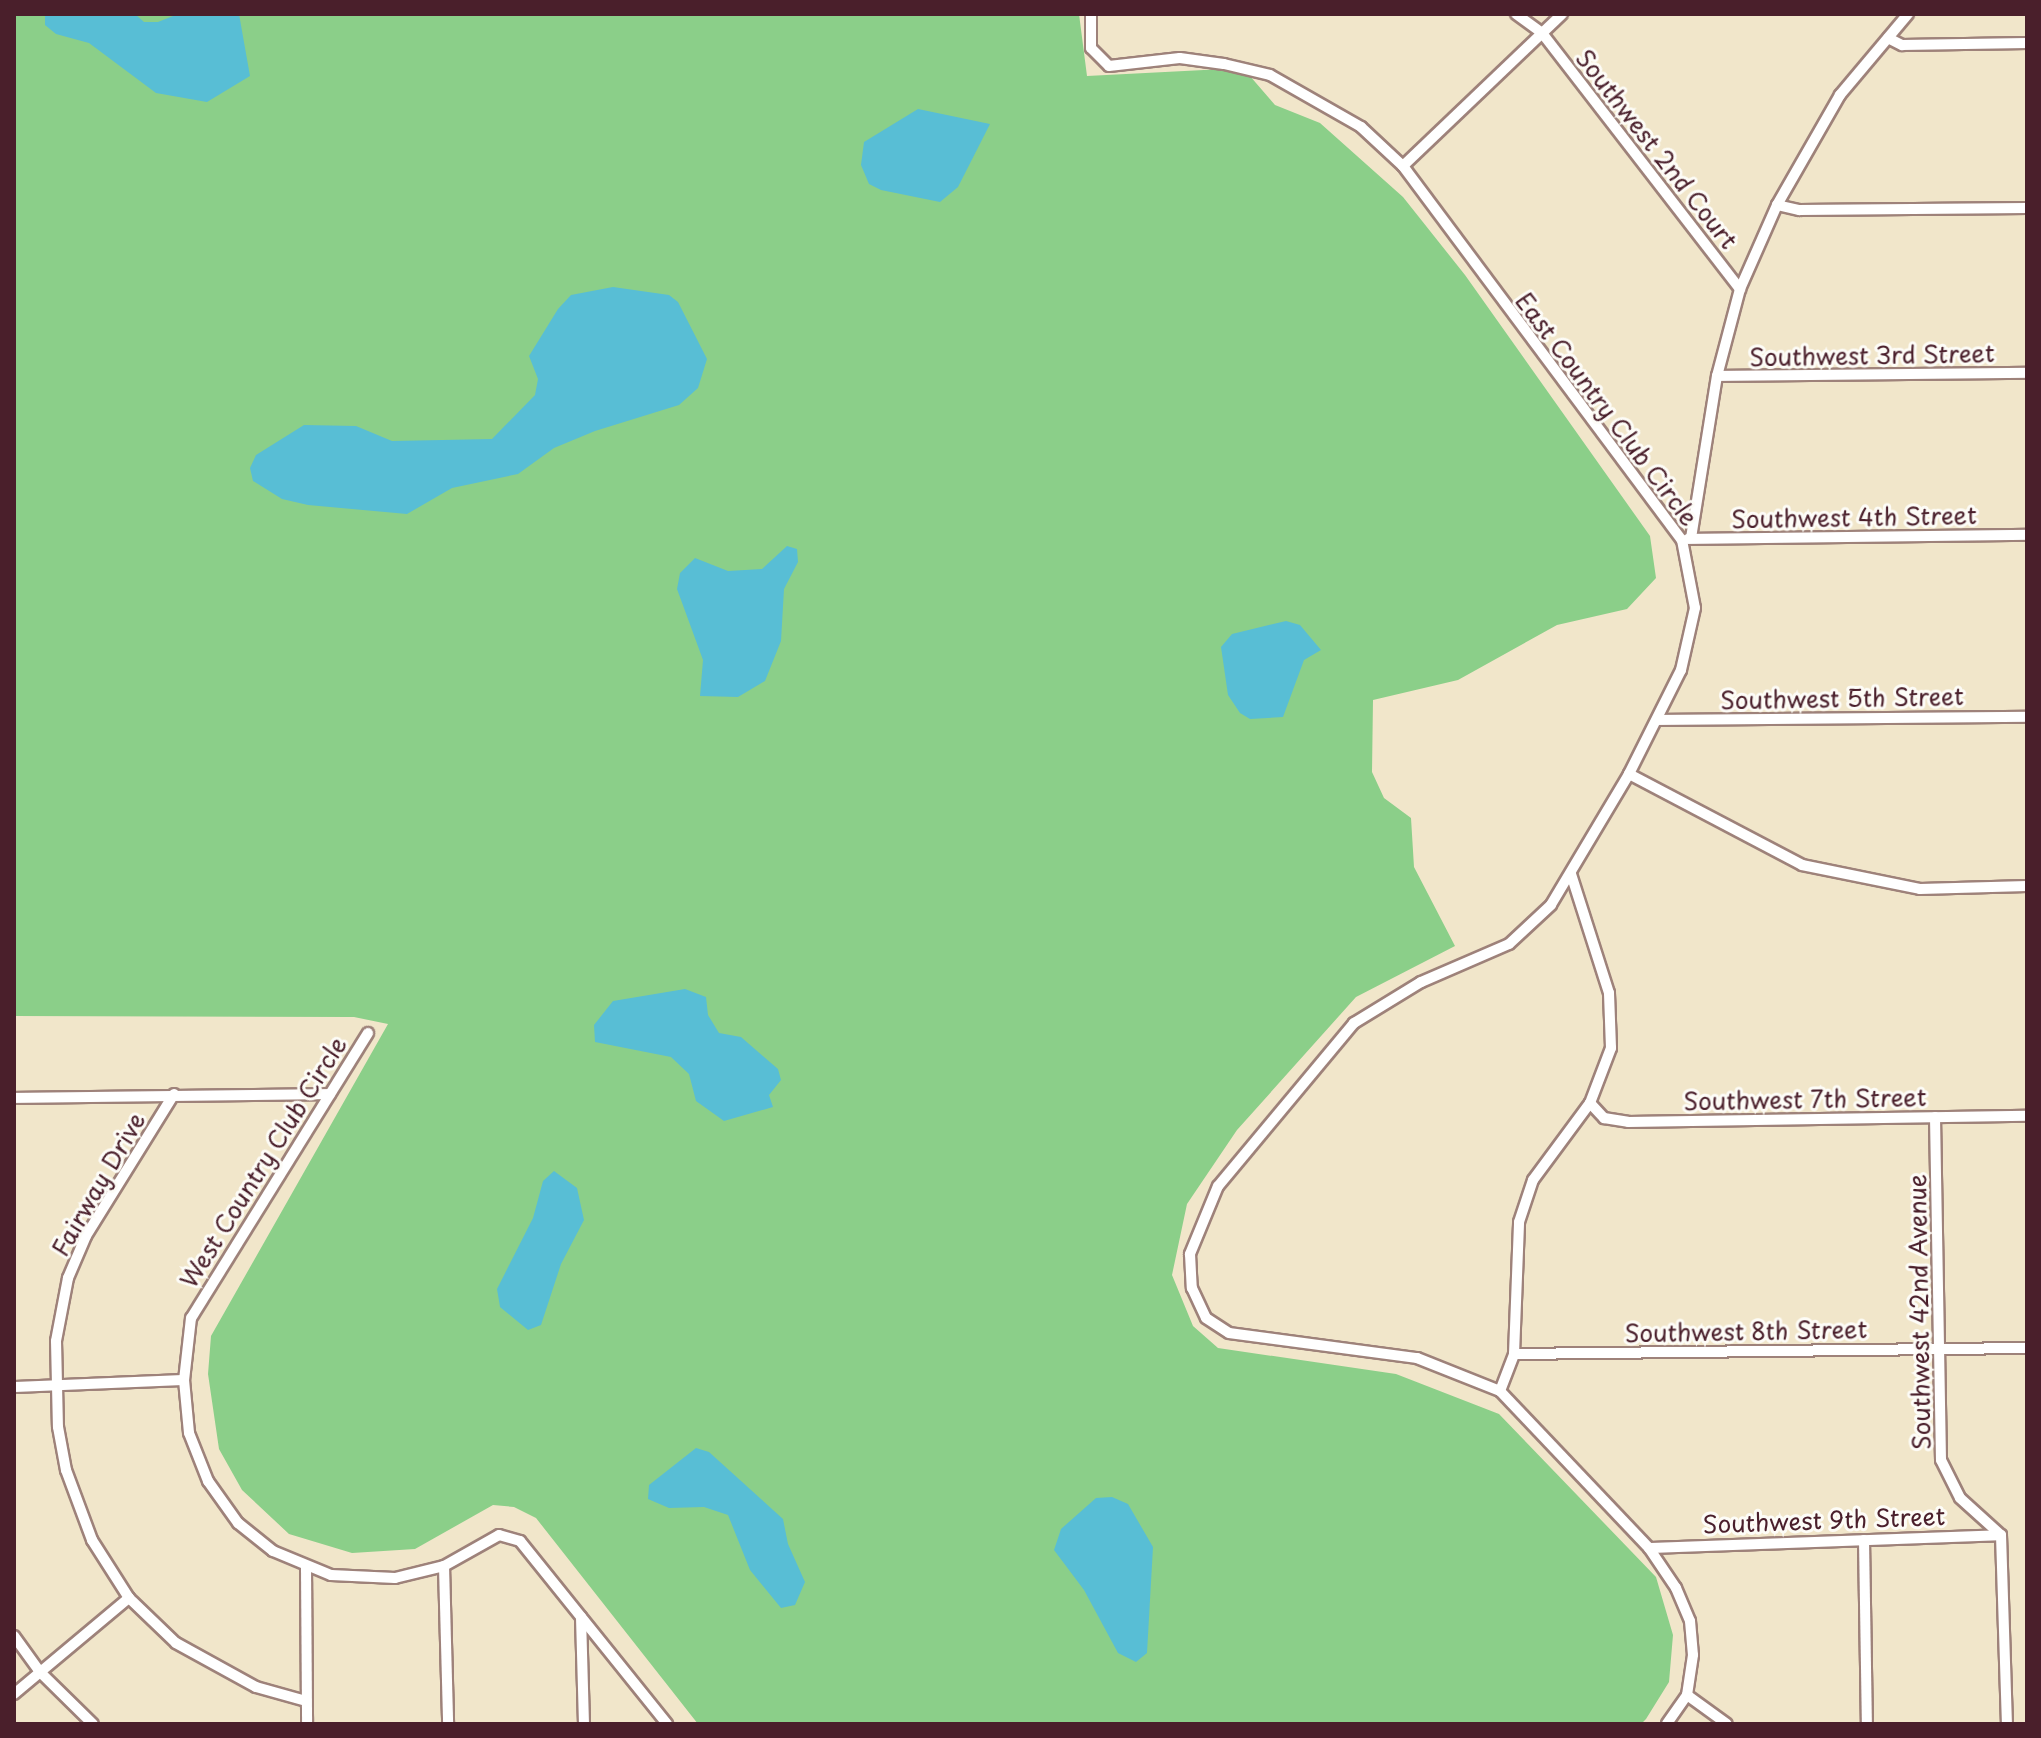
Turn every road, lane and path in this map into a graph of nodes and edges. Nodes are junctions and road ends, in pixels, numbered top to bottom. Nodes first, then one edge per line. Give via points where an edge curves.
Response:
1 (1091, 14) edge
2 (1516, 14) edge
3 (1562, 14) edge
4 (1908, 14) edge
5 (1542, 33) junction
6 (1888, 38) junction
7 (2027, 43) edge
8 (1403, 166) junction
9 (1777, 205) junction
10 (2027, 208) edge
11 (1740, 289) junction
12 (2027, 373) edge
13 (1717, 376) junction
14 (2027, 535) edge
15 (1687, 539) junction
16 (2027, 717) edge
17 (1658, 720) junction
18 (1629, 774) junction
19 (1571, 874) junction
20 (2027, 886) edge
21 (368, 1033) dead end
22 (174, 1094) junction
23 (330, 1094) junction
24 (14, 1098) edge
25 (1590, 1103) junction
26 (2027, 1116) edge
27 (1935, 1117) junction
28 (2027, 1348) edge
29 (1942, 1349) junction
30 (1514, 1354) junction
31 (184, 1380) junction
32 (56, 1385) junction
33 (14, 1387) edge
34 (1500, 1391) junction
35 (2001, 1535) junction
36 (1864, 1540) junction
37 (1649, 1548) junction
38 (444, 1566) junction
39 (306, 1568) junction
40 (129, 1598) junction
41 (581, 1617) junction
42 (14, 1636) edge
43 (40, 1672) junction
44 (14, 1694) edge
45 (1687, 1695) junction
46 (306, 1701) junction
47 (93, 1724) edge
48 (307, 1724) edge
49 (448, 1724) edge
50 (584, 1724) edge
51 (667, 1724) edge
52 (1667, 1724) edge
53 (1727, 1724) edge
54 (1867, 1724) edge
55 (2007, 1724) edge

1 - 8 street, East Country Club Circle via 1091,48 1109,66 1180,58 1270,75 1361,127
2 - 5 street, Southwest 2nd Court
3 - 5 street
4 - 6 street
5 - 8 street
5 - 11 street, Southwest 2nd Court
6 - 7 street via 1902,45
6 - 9 street via 1840,95
8 - 15 street, East Country Club Circle
9 - 10 street via 1799,210
9 - 11 street
11 - 13 street
12 - 13 street, Southwest 3rd Street
13 - 15 street
14 - 15 street, Southwest 4th Street
15 - 17 street, East Country Club Circle via 1693,631
16 - 17 street, Southwest 5th Street
17 - 18 street, East Country Club Circle
18 - 19 street, East Country Club Circle
18 - 20 street via 1802,865 1920,889
19 - 25 street via 1609,993 1614,1026 1603,1079
19 - 34 street, East Country Club Circle via 1551,905 1509,944 1421,982 1354,1023 1218,1186 1190,1254 1192,1288 1206,1318 1229,1333 1417,1358
21 - 23 street, West Country Club Circle
22 - 23 street
22 - 24 street
22 - 32 street, Fairway Drive via 86,1236 68,1278 59,1314
23 - 31 street, West Country Club Circle via 202,1295 186,1342
25 - 27 street, Southwest 7th Street via 1604,1118 1628,1122
25 - 30 street via 1533,1180 1519,1222
26 - 27 street, Southwest 7th Street
27 - 29 street, Southwest 42nd Avenue
28 - 29 street, Southwest 8th Street
29 - 30 street, Southwest 8th Street
29 - 35 street, Southwest 42nd Avenue via 1941,1460 1960,1498
30 - 34 street
31 - 32 street
31 - 39 street, West Country Club Circle via 189,1433 208,1481 238,1523 273,1551
32 - 33 street
32 - 40 street, Fairway Drive via 58,1427 73,1496 92,1540
34 - 37 street, East Country Club Circle
35 - 36 street, Southwest 9th Street
35 - 55 street
36 - 37 street, Southwest 9th Street
36 - 54 street
37 - 45 street, East Country Club Circle via 1690,1621 1693,1655
38 - 39 street, West Country Club Circle via 380,1579
38 - 41 street, West Country Club Circle via 489,1539 509,1535 520,1541
38 - 49 street
39 - 46 street
40 - 43 street
40 - 46 street, Fairway Drive via 176,1643 223,1671
41 - 50 street
41 - 51 street, West Country Club Circle
42 - 43 street
43 - 44 street
43 - 47 street
45 - 52 street, East Country Club Circle
45 - 53 street
46 - 48 street

